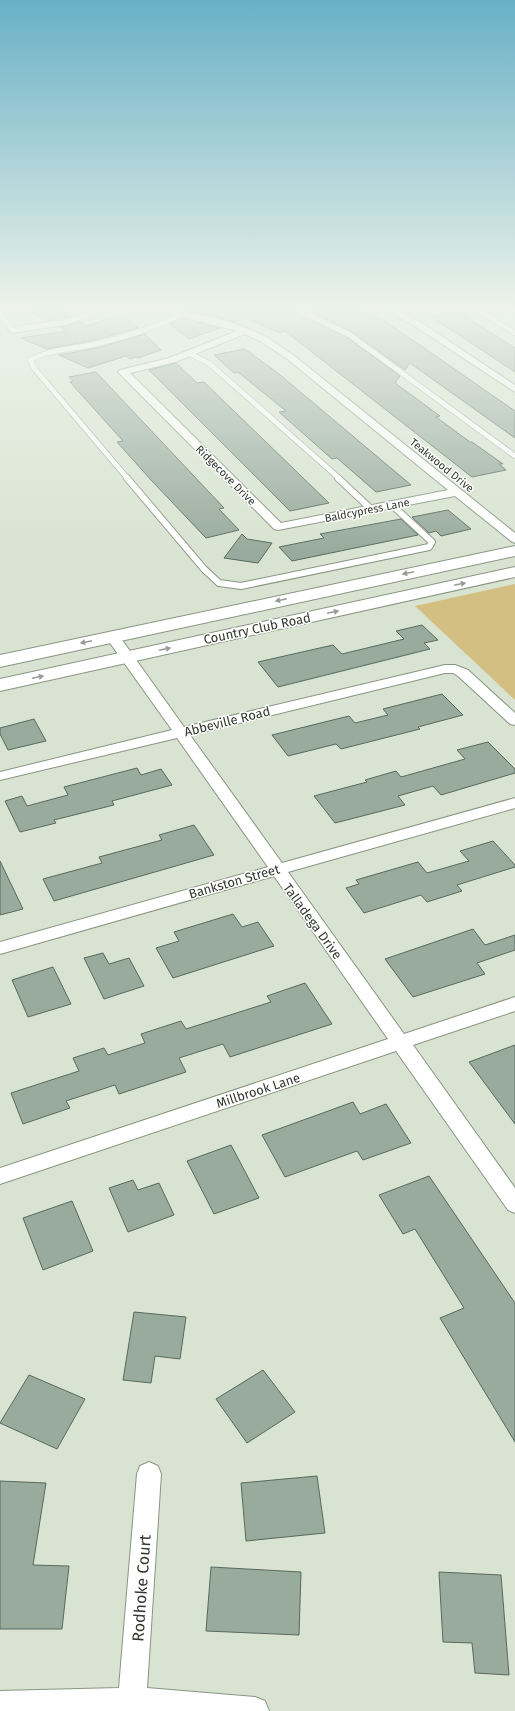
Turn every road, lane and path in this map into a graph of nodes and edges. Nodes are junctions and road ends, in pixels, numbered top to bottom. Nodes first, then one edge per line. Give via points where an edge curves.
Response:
1 (53, 391) edge
2 (142, 391) edge
3 (241, 391) edge
4 (332, 391) edge
5 (426, 391) edge
6 (515, 456) edge
7 (456, 492) junction
8 (392, 505) junction
9 (371, 509) junction
10 (278, 527) joint
11 (515, 540) edge
12 (515, 551) edge
13 (515, 572) edge
14 (112, 636) junction
15 (128, 657) junction
16 (0, 661) edge
17 (0, 685) edge
18 (515, 721) edge
19 (180, 732) junction
20 (0, 776) edge
21 (515, 803) edge
22 (276, 869) junction
23 (0, 948) edge
24 (515, 1004) edge
25 (401, 1043) junction
26 (0, 1176) edge
27 (515, 1204) edge
28 (149, 1474) dead end
29 (132, 1701) junction
30 (0, 1705) edge
31 (255, 1711) edge

1 - 8 lane via 204,569 219,583 241,586 429,547 432,542
2 - 10 street, Ridgecove Drive
3 - 9 lane
4 - 7 street, Teakwood Drive
5 - 6 lane
7 - 8 street, Baldcypress Lane
7 - 11 street, Teakwood Drive
8 - 9 street, Baldcypress Lane
9 - 10 street, Baldcypress Lane
12 -> 14 main road, Country Club Road
15 -> 13 main road, Country Club Road
14 - 15 street, Talladega Drive
14 -> 16 main road, Country Club Road
17 -> 15 main road, Country Club Road
15 - 19 street, Talladega Drive
18 - 19 street, Abbeville Road via 470,678 455,669 434,671
19 - 20 street, Abbeville Road
19 - 22 street, Talladega Drive
21 - 22 street, Bankston Street
22 - 23 street, Bankston Street
22 - 25 street, Talladega Drive
24 - 25 street, Millbrook Lane
25 - 26 street, Millbrook Lane
25 - 27 street, Talladega Drive
28 - 29 street, Rodhoke Court
29 - 30 street
29 - 31 street

